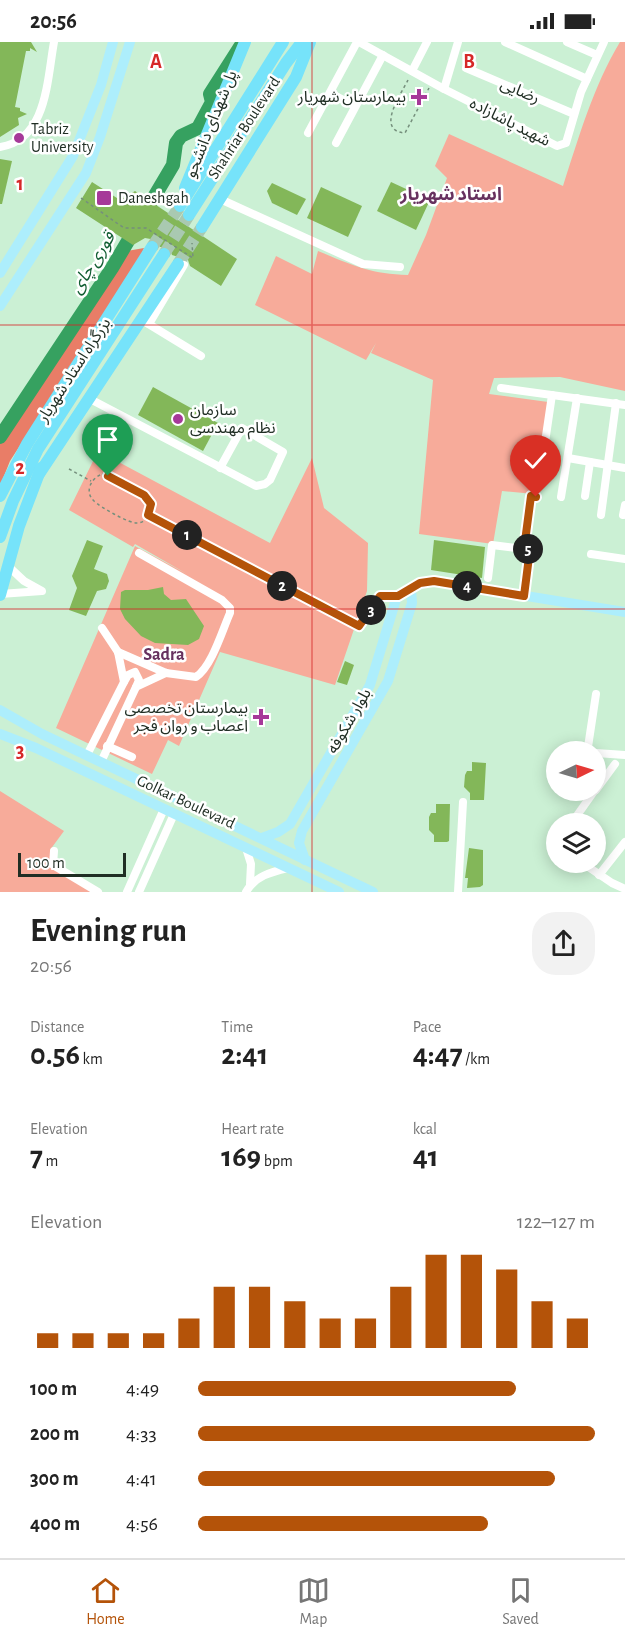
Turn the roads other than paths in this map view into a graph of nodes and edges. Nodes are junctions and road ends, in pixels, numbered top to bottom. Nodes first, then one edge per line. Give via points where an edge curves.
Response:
1 (54, 42) edge
2 (113, 42) edge
3 (130, 42) edge
4 (245, 42) edge
5 (284, 42) edge
6 (302, 42) edge
7 (310, 42) edge
8 (358, 42) edge
9 (427, 42) edge
10 (458, 42) edge
11 (505, 42) edge
12 (567, 42) edge
13 (604, 42) edge
14 (371, 45) edge
15 (383, 55) junction
16 (597, 55) junction
17 (466, 68) dead end
18 (412, 71) junction
19 (587, 79) junction
20 (444, 89) junction
21 (330, 93) junction
22 (356, 106) junction
23 (574, 114) junction
24 (308, 133) dead end
25 (336, 143) dead end
26 (0, 147) edge
27 (220, 199) junction
28 (184, 211) junction
29 (202, 227) tunnel mouth
30 (152, 247) tunnel mouth
31 (164, 254) tunnel mouth
32 (181, 265) tunnel mouth
33 (400, 267) dead end
34 (0, 273) edge
35 (0, 306) edge
36 (145, 322) junction
37 (201, 356) dead end
38 (501, 388) dead end
39 (552, 395) junction
40 (577, 398) junction
41 (90, 399) junction
42 (620, 404) edge
43 (61, 414) junction
44 (568, 458) junction
45 (590, 462) junction
46 (609, 465) junction
47 (220, 468) junction
48 (625, 468) edge
49 (39, 474) junction
50 (539, 483) dead end
51 (0, 496) edge
52 (585, 496) dead end
53 (536, 497) dead end
54 (561, 497) dead end
55 (625, 505) edge
56 (601, 515) dead end
57 (623, 515) dead end
58 (0, 537) edge
59 (524, 549) junction
60 (139, 553) dead end
61 (591, 554) dead end
62 (625, 559) edge
63 (8, 566) junction
64 (488, 578) dead end
65 (411, 590) junction
66 (0, 594) edge
67 (398, 596) junction
68 (524, 596) junction
69 (625, 612) edge
70 (359, 626) road end
71 (102, 628) dead end
72 (118, 652) junction
73 (166, 673) junction
74 (124, 682) junction
75 (136, 687) junction
76 (596, 694) dead end
77 (0, 710) edge
78 (0, 734) edge
79 (589, 741) edge
80 (107, 746) junction
81 (606, 753) edge
82 (87, 755) junction
83 (625, 755) edge
84 (132, 758) dead end
85 (101, 762) junction
86 (615, 764) dead end
87 (606, 776) edge
88 (463, 802) dead end
89 (169, 812) junction
90 (290, 824) junction
91 (302, 831) junction
92 (262, 838) junction
93 (625, 842) edge
94 (246, 848) junction
95 (54, 851) dead end
96 (305, 860) junction
97 (288, 868) junction
98 (596, 873) edge
99 (599, 875) junction
100 (248, 888) edge
101 (625, 889) edge
102 (98, 892) edge
103 (127, 892) edge
104 (138, 892) edge
105 (339, 892) edge
106 (373, 892) edge
107 (458, 892) edge

1 - 26 street via 40,115 31,131 10,146
2 - 34 main road via 73,156
3 - 35 main road via 86,173
4 - 28 highway, پل شهدای دانشجو via 198,154
5 - 28 highway
6 - 28 highway, Shahriar Boulevard
7 - 27 highway via 296,77
8 - 14 street, شهید پاشازاده
8 - 21 street
9 - 18 street
10 - 20 street
11 - 19 street
12 - 16 street
13 - 16 street, شهید پاشازاده
14 - 15 street, شهید پاشازاده
15 - 18 street, شهید پاشازاده
15 - 22 street
16 - 19 street, شهید پاشازاده
17 - 23 street, رضایی
18 - 20 street, شهید پاشازاده
19 - 23 street, شهید پاشازاده
20 - 23 street, شهید پاشازاده via 557,146 566,143
21 - 22 street
21 - 24 street
22 - 25 street
27 - 29 highway
27 - 33 street via 363,264
30 - 51 highway, بزرگراه استاد شهریار via 27,444
31 - 43 highway
32 - 36 highway
36 - 37 street
36 - 41 highway
38 - 39 street
39 - 40 street
39 - 50 street
40 - 42 street
40 - 44 street
41 - 47 street
41 - 49 highway
42 - 46 street
43 - 49 highway
43 - 58 highway via 38,449
44 - 45 street
44 - 54 street
45 - 46 street
45 - 52 street
46 - 48 street
46 - 56 street
47 - 47 street via 256,486 265,484 283,452 242,428
49 - 63 highway
53 - 59 street via 531,496
55 - 57 street
59 - 64 street via 492,546
59 - 68 street via 530,549
60 - 73 street via 230,608 202,673 196,677
61 - 62 street
63 - 66 highway
63 - 66 street via 42,591
65 - 67 main road
65 - 68 main road via 420,583 434,581
65 - 91 main road, بلوار شکوفه via 412,603 388,681
67 - 70 street via 380,596
67 - 90 main road, بلوار شکوفه via 370,685
68 - 69 main road
71 - 72 street
72 - 73 street
72 - 74 street
73 - 75 street
74 - 75 street via 135,672 139,680
74 - 82 street
75 - 80 street
76 - 79 street
77 - 82 main road, Golkar Boulevard
78 - 89 main road, Golkar Boulevard
80 - 84 street
80 - 85 street
81 - 83 street
82 - 85 main road, Golkar Boulevard
85 - 92 main road, Golkar Boulevard
86 - 87 street
88 - 107 street
89 - 94 main road, Golkar Boulevard
89 - 103 street
89 - 104 street
90 - 91 main road via 293,831
90 - 92 main road
91 - 96 main road via 299,843
92 - 96 main road, Golkar Boulevard
93 - 99 street
94 - 97 main road, Golkar Boulevard
94 - 100 street via 251,864
95 - 102 street via 53,865
96 - 106 main road, Golkar Boulevard
97 - 100 street via 266,873
97 - 105 main road, Golkar Boulevard
98 - 99 street
99 - 101 street

